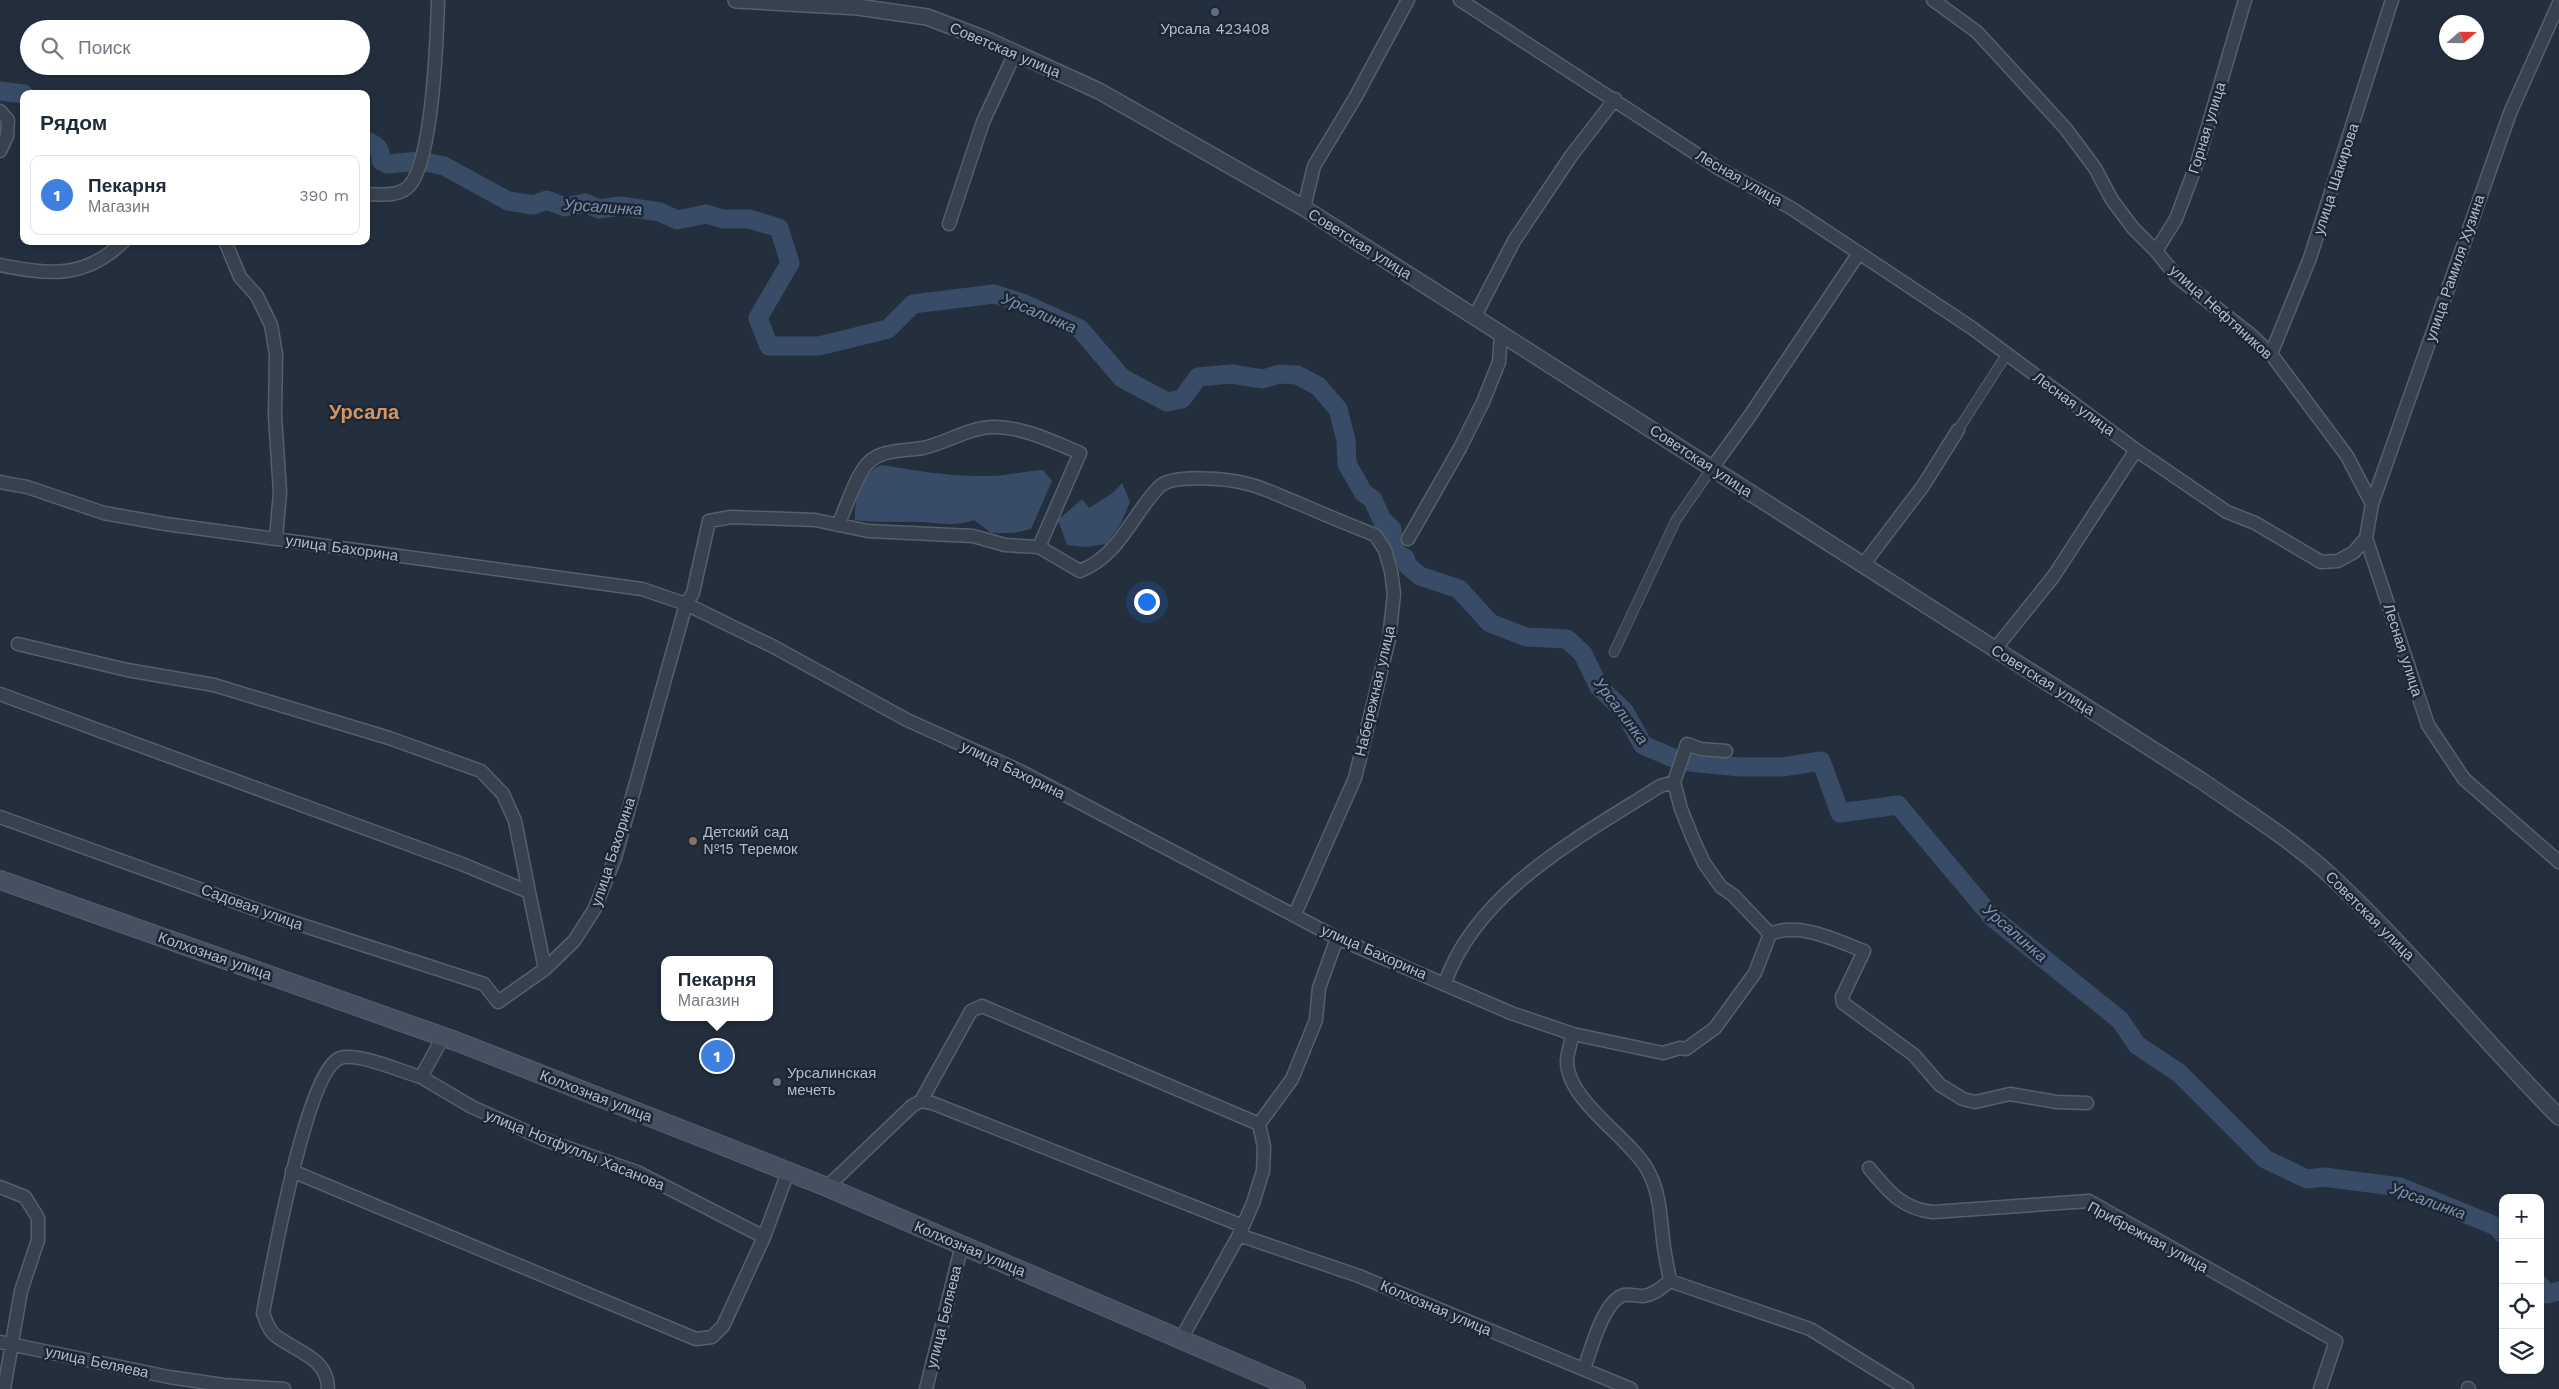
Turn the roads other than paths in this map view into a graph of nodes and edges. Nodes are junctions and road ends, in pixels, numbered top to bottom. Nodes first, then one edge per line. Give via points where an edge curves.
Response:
1 (438, 0) edge
2 (736, 0) edge
3 (1408, 0) edge
4 (1460, 0) edge
5 (1933, 0) edge
6 (2245, 0) edge
7 (2392, 0) edge
8 (2559, 3) edge
9 (1015, 53) junction
10 (1615, 99) junction
11 (0, 111) edge
12 (0, 151) edge
13 (370, 194) edge
14 (1304, 208) junction
15 (949, 224) dead end
16 (119, 245) edge
17 (227, 245) edge
18 (2156, 251) junction
19 (1859, 253) junction
20 (0, 265) edge
21 (1475, 316) junction
22 (1501, 334) junction
23 (2007, 354) junction
24 (2271, 354) junction
25 (1958, 430) joint
26 (2136, 450) junction
27 (1712, 468) junction
28 (0, 482) edge
29 (2372, 504) junction
30 (838, 525) junction
31 (276, 538) junction
32 (2366, 538) junction
33 (1408, 539) dead end
34 (1039, 547) junction
35 (1864, 565) junction
36 (686, 604) junction
37 (18, 644) dead end
38 (1995, 649) junction
39 (1614, 652) dead end
40 (0, 694) edge
41 (1726, 751) dead end
42 (1674, 782) junction
43 (0, 817) edge
44 (2559, 862) edge
45 (0, 880) edge
46 (529, 892) junction
47 (1295, 914) junction
48 (1770, 934) junction
49 (1337, 938) junction
50 (545, 969) junction
51 (1445, 983) junction
52 (498, 1002) joint
53 (1573, 1034) junction
54 (443, 1036) junction
55 (421, 1077) junction
56 (921, 1101) junction
57 (2087, 1103) dead end
58 (2559, 1118) edge
59 (1260, 1124) junction
60 (1869, 1168) dead end
61 (292, 1171) junction
62 (788, 1172) junction
63 (0, 1187) edge
64 (827, 1187) junction
65 (1241, 1230) junction
66 (764, 1237) junction
67 (962, 1246) junction
68 (1670, 1281) junction
69 (1181, 1339) junction
70 (6, 1344) edge
71 (1584, 1369) junction
72 (168, 1383) edge
73 (4, 1389) edge
74 (284, 1389) edge
75 (328, 1389) edge
76 (926, 1389) edge
77 (1296, 1389) edge
78 (1631, 1389) edge
79 (1907, 1389) edge
80 (2320, 1389) edge

1 - 13 street via 429,125 421,161 408,188 393,194
2 - 9 street, Советская улица via 858,7 927,17
3 - 14 street via 1314,166
4 - 10 street, Лесная улица
5 - 18 street, улица Нефтяников via 1977,32 2066,129 2133,228
6 - 18 street, Горная улица via 2198,160 2176,219
7 - 24 street, улица Шакирова via 2310,258
8 - 29 street, улица Рамиля Хузина via 2510,113
9 - 14 street, Советская улица via 1100,91
9 - 15 street via 983,122
10 - 19 street, Лесная улица via 1718,168 1791,208
10 - 21 street via 1571,156 1519,233
11 - 12 street via 8,120 7,136
14 - 21 street, Советская улица
16 - 20 street via 93,265 59,272 29,271
17 - 31 street via 240,277 257,296 271,325 276,354 275,416 280,492
18 - 24 street, улица Нефтяников via 2177,277
19 - 23 street, Лесная улица
19 - 27 street
21 - 22 street, Советская улица
22 - 27 street, Советская улица
22 - 33 street via 1499,362 1483,402
23 - 25 street
23 - 26 street, Лесная улица
24 - 29 street, улица Нефтяников via 2347,456
25 - 35 street
26 - 32 street, Лесная улица via 2228,512 2256,523 2321,562 2338,561 2354,552
26 - 38 street via 2053,577
27 - 35 street, Советская улица
27 - 39 street via 1676,520
28 - 31 street, улица Бахорина via 27,487 104,513
29 - 32 street, улица Рамиля Хузина
30 - 34 street via 868,531 973,536 1005,545
30 - 34 street via 862,472 876,457 924,448 992,427 1044,439 1080,453
30 - 36 street via 815,520 732,517 709,521 693,593
31 - 36 street, улица Бахорина via 642,589
32 - 44 street, Лесная улица via 2428,725 2464,779
34 - 47 street, Набережная улица via 1080,571 1094,566 1122,538 1160,486 1185,479 1208,478 1248,483 1375,535 1385,550 1391,571 1394,594 1389,639 1355,778
35 - 38 street, Советская улица
36 - 47 street, улица Бахорина via 774,647 907,720 1020,771
36 - 50 street, улица Бахорина via 614,858 594,910 574,941
37 - 46 street via 127,670 232,690 379,735 481,771 503,794 515,821
38 - 58 street, Советская улица via 2202,781 2333,877
40 - 46 street via 462,864
41 - 42 street via 1701,749 1688,744
42 - 48 street via 1681,809 1708,869 1721,887 1733,895
42 - 51 street via 1660,786 1543,861 1483,918 1459,951
43 - 52 street, Садовая улица via 277,917 484,984
45 - 54 main road, Колхозная улица
46 - 50 street
47 - 49 street, улица Бахорина
48 - 53 street, улица Бахорина via 1755,972 1715,1028 1686,1049 1664,1053
48 - 57 street via 1782,930 1802,932 1824,936 1864,951 1842,997 1843,1003 1914,1055 1940,1085 1958,1096 1975,1102 2010,1094
49 - 51 street, улица Бахорина
49 - 59 street via 1320,988 1316,1020 1292,1079
50 - 52 street, улица Бахорина
51 - 53 street, улица Бахорина via 1511,1012
53 - 68 street via 1567,1061 1574,1083 1594,1111 1634,1150 1658,1191
54 - 55 street
54 - 62 main road, Колхозная улица
55 - 61 street, улица Нотфуллы Хасанова via 353,1057 339,1059 327,1069 307,1119
55 - 66 street, улица Нотфуллы Хасанова via 472,1108 548,1141 637,1172
56 - 59 street via 972,1011 982,1006
56 - 64 street
56 - 65 street, Колхозная улица
59 - 65 street via 1264,1147 1263,1171
60 - 80 street, Прибрежная улица via 1899,1200 1916,1210 1933,1212 2089,1201 2336,1341
61 - 66 street via 696,1339 712,1337 723,1326
61 - 75 street, улица Нотфуллы Хасанова via 262,1313 276,1336 324,1369
62 - 64 main road, Колхозная улица
62 - 66 street
63 - 70 street via 25,1197 38,1218 38,1240
64 - 67 main road, Колхозная улица
65 - 69 street
65 - 71 street, Колхозная улица
67 - 69 main road, Колхозная улица
67 - 76 street, улица Беляева
68 - 71 street via 1655,1293 1623,1295 1613,1301 1606,1310
68 - 79 street via 1810,1329
69 - 77 main road, Колхозная улица
70 - 72 street, улица Беляева
70 - 73 street
71 - 78 street, Колхозная улица
72 - 74 street, улица Беляева

